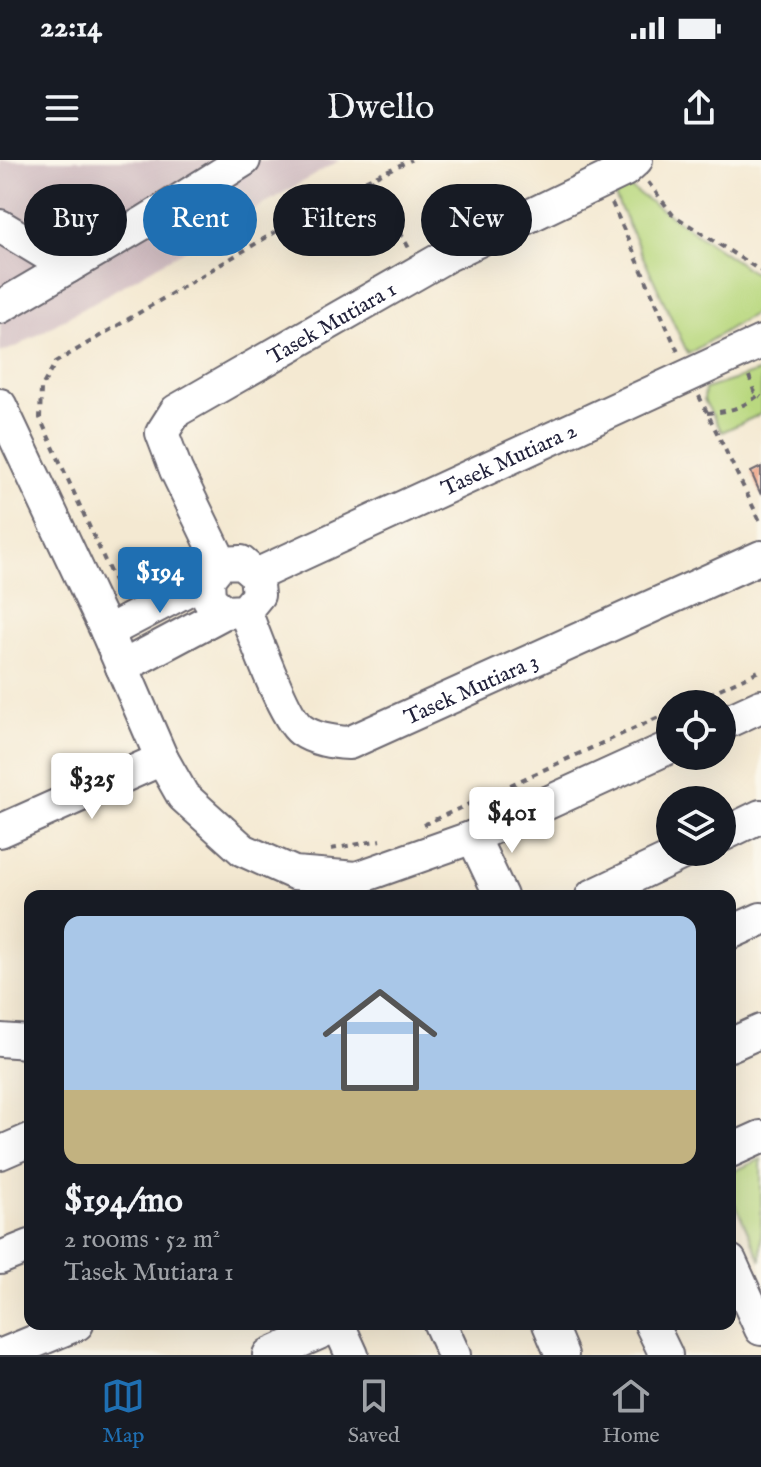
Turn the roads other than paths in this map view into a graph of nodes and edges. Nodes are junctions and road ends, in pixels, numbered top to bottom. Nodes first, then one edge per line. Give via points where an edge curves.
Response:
1 (244, 160) edge
2 (635, 161) edge
3 (0, 226) edge
4 (68, 267) junction
5 (0, 307) edge
6 (761, 342) edge
7 (0, 405) edge
8 (761, 557) edge
9 (214, 571) junction
10 (256, 575) junction
11 (235, 612) junction
12 (119, 625) junction
13 (122, 667) junction
14 (761, 706) edge
15 (736, 718) edge
16 (656, 753) edge
17 (162, 759) junction
18 (761, 816) edge
19 (736, 828) edge
20 (0, 831) edge
21 (473, 837) junction
22 (656, 866) edge
23 (498, 890) edge
24 (605, 890) edge
25 (761, 919) edge
26 (736, 930) edge
27 (761, 1031) edge
28 (0, 1040) edge
29 (24, 1042) edge
30 (736, 1042) edge
31 (761, 1137) edge
32 (24, 1143) edge
33 (736, 1148) edge
34 (0, 1153) edge
35 (24, 1248) edge
36 (0, 1258) edge
37 (736, 1274) edge
38 (761, 1329) edge
39 (62, 1330) edge
40 (325, 1330) edge
41 (341, 1330) edge
42 (443, 1330) edge
43 (552, 1330) edge
44 (654, 1330) edge
45 (2, 1355) edge
46 (269, 1355) edge
47 (352, 1355) edge
48 (454, 1355) edge
49 (562, 1355) edge
50 (666, 1355) edge

1 - 4 street
2 - 9 street, Tasek Mutiara 1 via 448,255 176,411 162,433
3 - 4 street
4 - 5 street
6 - 10 street, Tasek Mutiara 2
7 - 12 street
8 - 11 street, Tasek Mutiara 3 via 349,743 299,730
9 - 10 street via 241,562
9 - 11 street via 209,599
9 - 12 street
10 - 11 street via 258,595
11 - 13 street
12 - 13 street
13 - 17 street
14 - 15 street
16 - 21 street
17 - 20 street
17 - 21 street via 183,796 243,850 294,873 357,878
18 - 19 street
21 - 23 street
22 - 24 street
25 - 26 street
27 - 30 street
28 - 29 street
31 - 33 street
32 - 34 street
35 - 36 street
37 - 38 street
39 - 45 street
40 - 46 street
41 - 47 street
42 - 48 street
43 - 49 street
44 - 50 street

